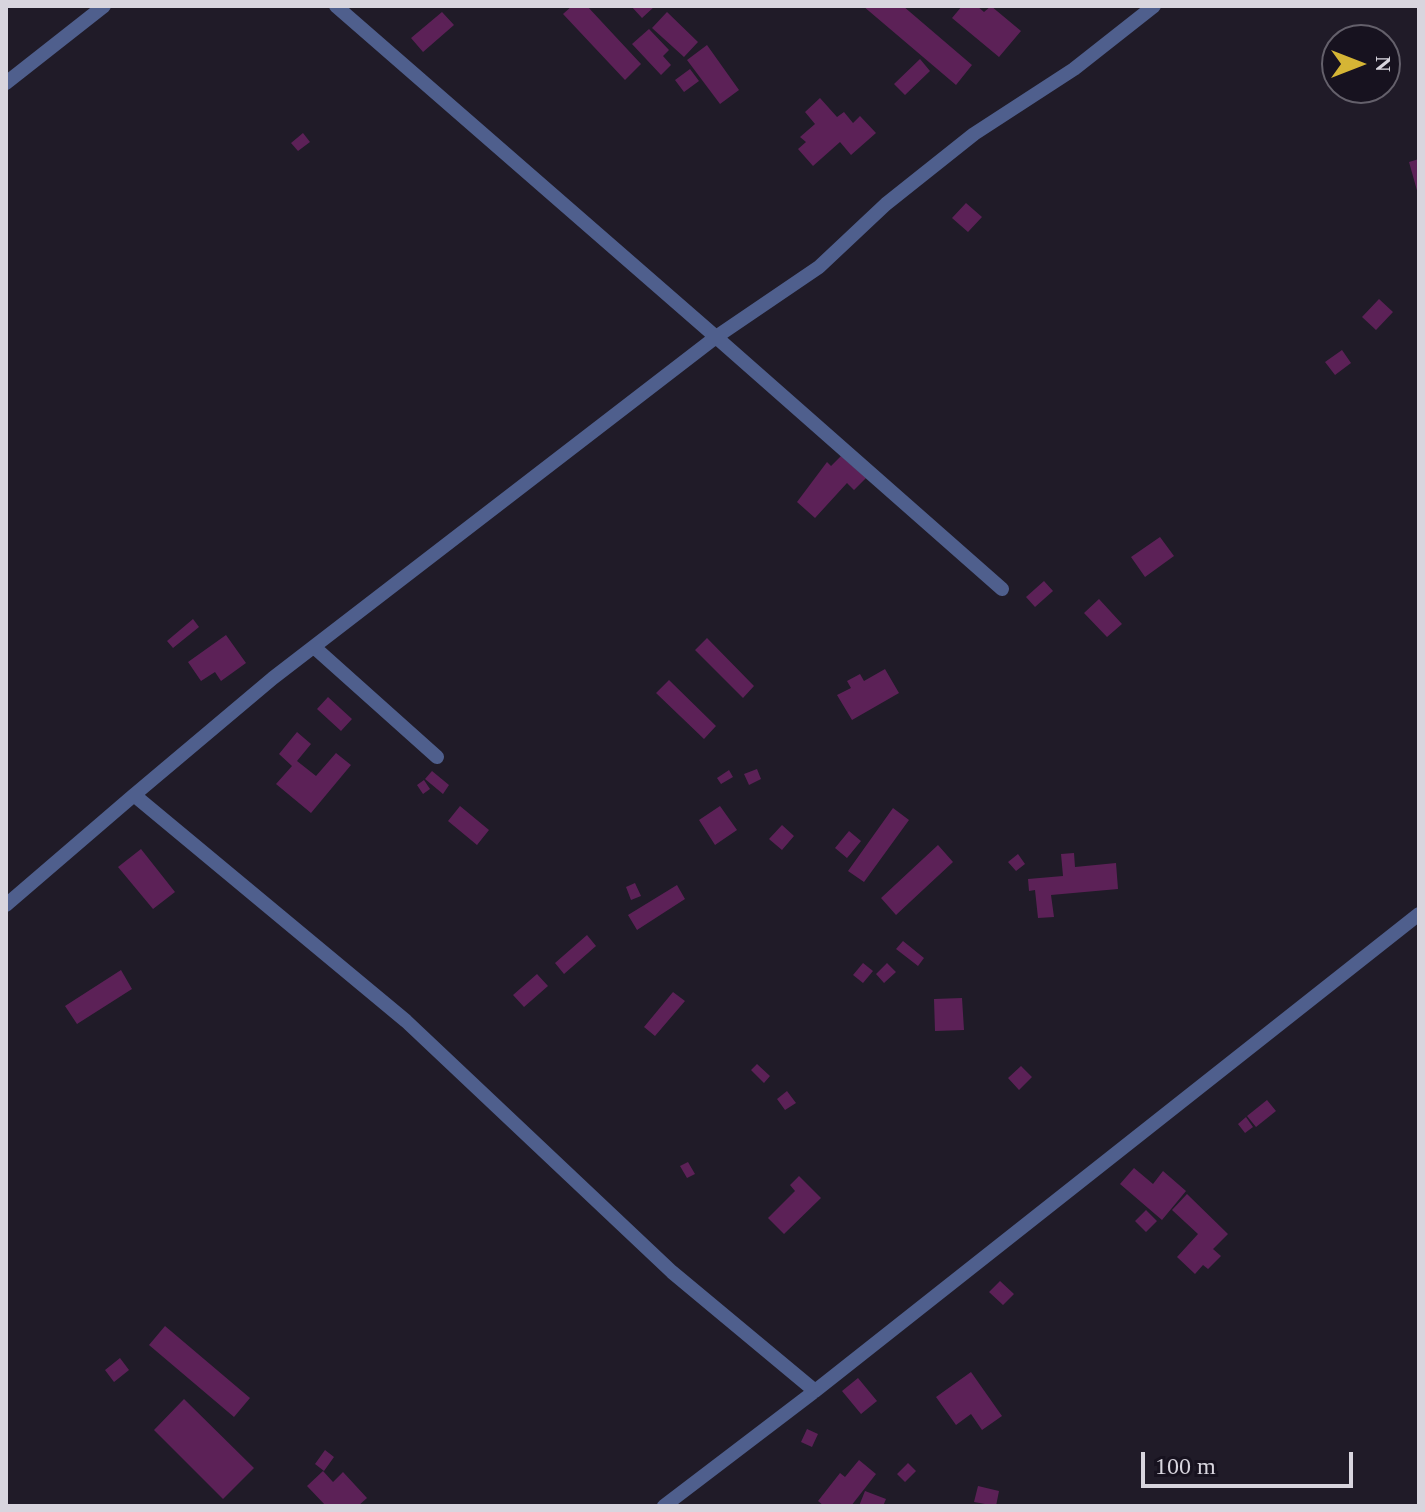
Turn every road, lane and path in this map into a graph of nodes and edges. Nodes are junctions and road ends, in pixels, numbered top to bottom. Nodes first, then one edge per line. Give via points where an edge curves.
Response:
1 (104, 6) edge
2 (336, 6) edge
3 (1154, 6) edge
4 (6, 83) edge
5 (716, 337) junction
6 (1002, 589) dead end
7 (314, 647) junction
8 (437, 757) dead end
9 (134, 795) junction
10 (6, 905) edge
11 (1419, 914) edge
12 (815, 1391) junction
13 (664, 1506) edge

1 - 4 street
2 - 5 street
3 - 5 street via 1074,69 974,134 886,204 819,267
5 - 6 street
5 - 7 street
7 - 8 street
7 - 9 street
9 - 10 street
9 - 12 street via 406,1021 672,1272
11 - 12 street
12 - 13 street

